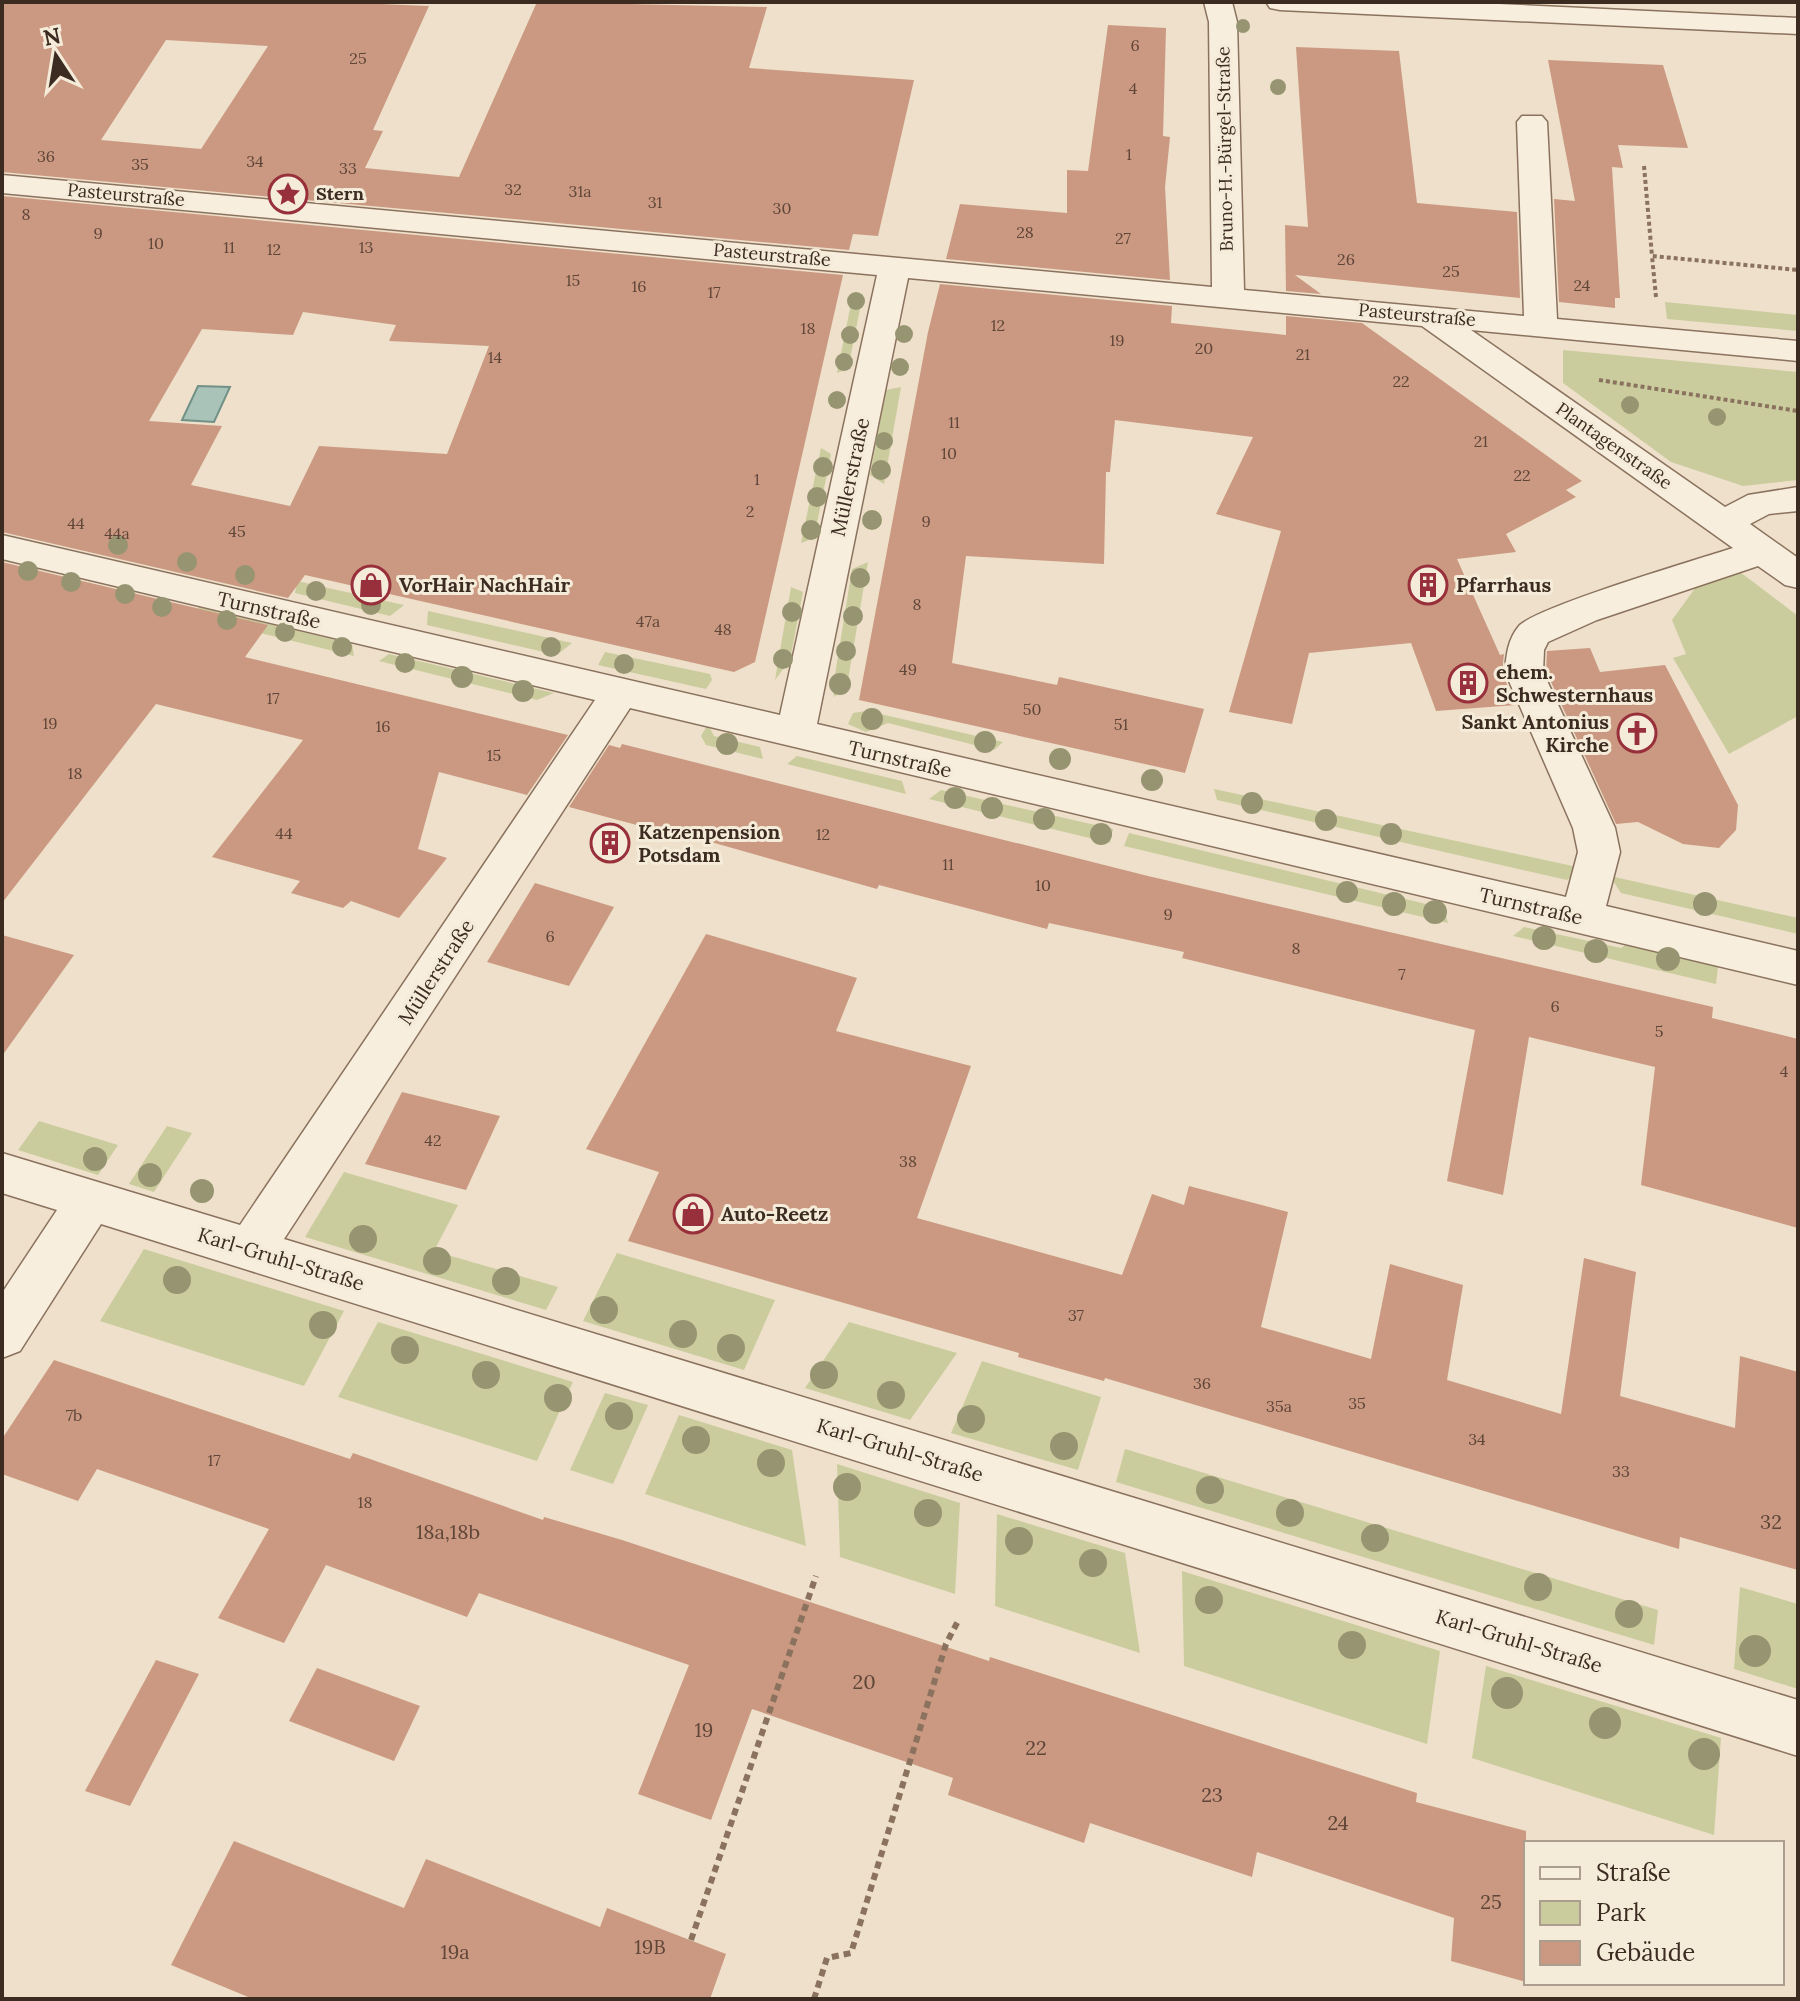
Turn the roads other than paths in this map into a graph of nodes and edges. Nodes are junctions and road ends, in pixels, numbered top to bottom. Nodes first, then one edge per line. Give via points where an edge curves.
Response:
1 (1218, 2) edge
2 (1280, 2) edge
3 (1623, 10) edge
4 (1798, 26) edge
5 (1532, 122) dead end
6 (2, 184) edge
7 (895, 266) junction
8 (1228, 297) junction
9 (1430, 316) junction
10 (1541, 327) junction
11 (1798, 351) edge
12 (1798, 499) edge
13 (1724, 523) junction
14 (2, 547) edge
15 (1763, 551) junction
16 (1798, 576) edge
17 (620, 693) junction
18 (795, 734) junction
19 (1582, 918) junction
20 (1798, 968) edge
21 (2, 1173) edge
22 (90, 1200) junction
23 (250, 1250) junction
24 (2, 1335) edge
25 (1798, 1728) edge

1 - 8 street, Bruno-H.-Bürgel-Straße via 1223,22
2 - 3 street
3 - 4 street
5 - 10 street
6 - 7 street, Pasteurstraße
7 - 8 street, Pasteurstraße
7 - 18 street, Müllerstraße
8 - 9 street, Pasteurstraße
9 - 10 street, Pasteurstraße
9 - 13 street, Plantagenstraße
10 - 11 street, Pasteurstraße
12 - 13 street via 1761,503
13 - 15 street, Plantagenstraße
14 - 17 street, Turnstraße
15 - 16 street, Plantagenstraße
15 - 19 street via 1584,611 1534,633 1525,650 1524,672 1597,840 1599,852
17 - 18 street, Turnstraße
17 - 23 street, Müllerstraße
18 - 19 street, Turnstraße
19 - 20 street, Turnstraße
21 - 22 street, Karl-Gruhl-Straße
22 - 23 street, Karl-Gruhl-Straße
22 - 24 street
23 - 25 street, Karl-Gruhl-Straße

